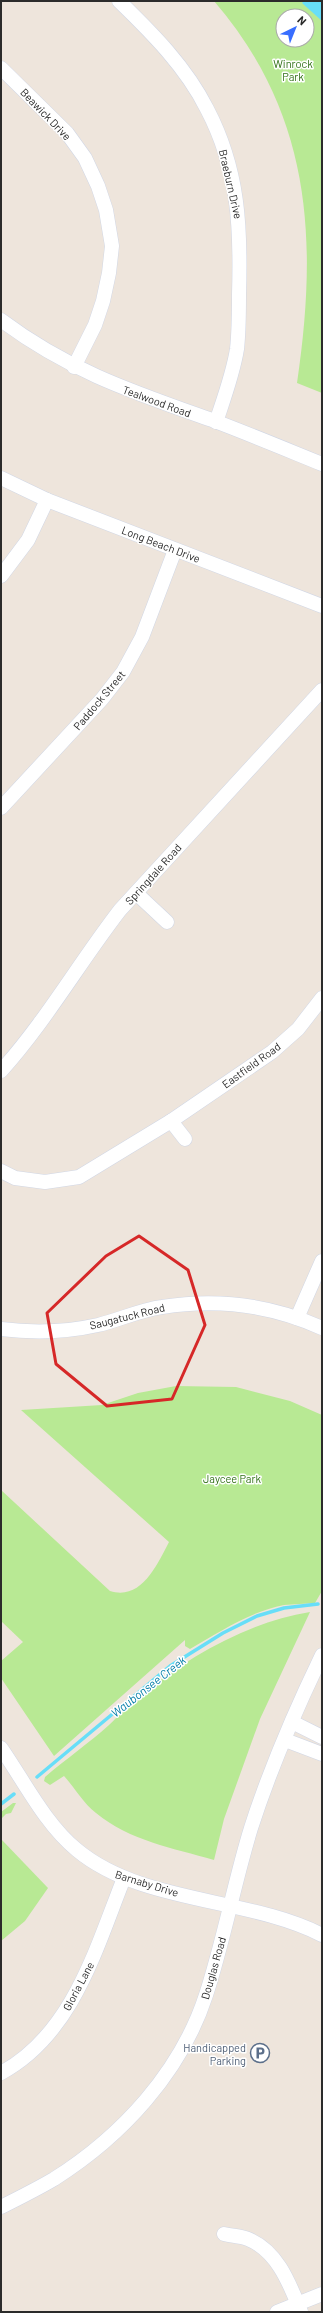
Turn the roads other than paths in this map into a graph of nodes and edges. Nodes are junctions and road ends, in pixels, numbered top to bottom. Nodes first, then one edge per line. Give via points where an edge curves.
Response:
1 (119, 1) edge
2 (1, 68) edge
3 (1, 320) edge
4 (74, 367) junction
5 (216, 422) junction
6 (322, 464) edge
7 (1, 478) edge
8 (47, 500) junction
9 (175, 550) junction
10 (1, 576) edge
11 (322, 606) edge
12 (322, 690) edge
13 (1, 808) edge
14 (136, 893) junction
15 (167, 922) dead end
16 (322, 998) edge
17 (1, 1071) edge
18 (172, 1121) junction
19 (185, 1139) dead end
20 (1, 1171) edge
21 (322, 1261) edge
22 (297, 1318) junction
23 (322, 1328) edge
24 (1, 1330) edge
25 (322, 1655) edge
26 (292, 1722) junction
27 (322, 1737) edge
28 (285, 1740) junction
29 (1, 1748) edge
30 (322, 1754) edge
31 (124, 1878) junction
32 (230, 1907) junction
33 (322, 1935) edge
34 (1, 2073) edge
35 (1, 2207) edge
36 (224, 2234) dead end
37 (322, 2294) edge
38 (300, 2308) edge
39 (277, 2312) edge

1 - 5 street, Braeburn Drive via 166,50 202,100 220,137 234,188 240,223 237,349
2 - 4 street, Beawick Drive via 67,133 85,158 106,210 112,246 109,273 97,319
3 - 4 street, Tealwood Road via 36,346
4 - 5 street, Tealwood Road via 126,390
5 - 6 street, Tealwood Road
7 - 8 street, Long Beach Drive
8 - 9 street, Long Beach Drive
8 - 10 street via 28,540
9 - 11 street, Long Beach Drive
9 - 13 street, Paddock Street via 142,637 123,672 102,699
12 - 14 street, Springdale Road
14 - 15 street
14 - 17 street, Springdale Road via 101,935 37,1028
16 - 18 street, Eastfield Road via 298,1029 272,1052
18 - 19 street
18 - 20 street, Eastfield Road via 79,1177 45,1182 15,1178
21 - 22 street
22 - 23 street, Saugatuck Road
22 - 24 street, Saugatuck Road via 242,1304 214,1302 161,1307 97,1325 61,1330
25 - 26 street, Douglas Road
26 - 27 street
26 - 28 street, Douglas Road
28 - 30 street
28 - 32 street, Douglas Road via 251,1827
29 - 31 street, Barnaby Drive via 55,1827 76,1849 98,1866
31 - 32 street, Barnaby Drive
31 - 34 street, Gloria Lane via 86,1975 70,2004 49,2032 31,2050
32 - 33 street, Barnaby Drive via 309,1928
32 - 35 street, Douglas Road via 212,1975 197,2017 158,2086 101,2146 53,2179
36 - 38 street via 249,2239 266,2251 281,2267
37 - 38 street
38 - 39 street

